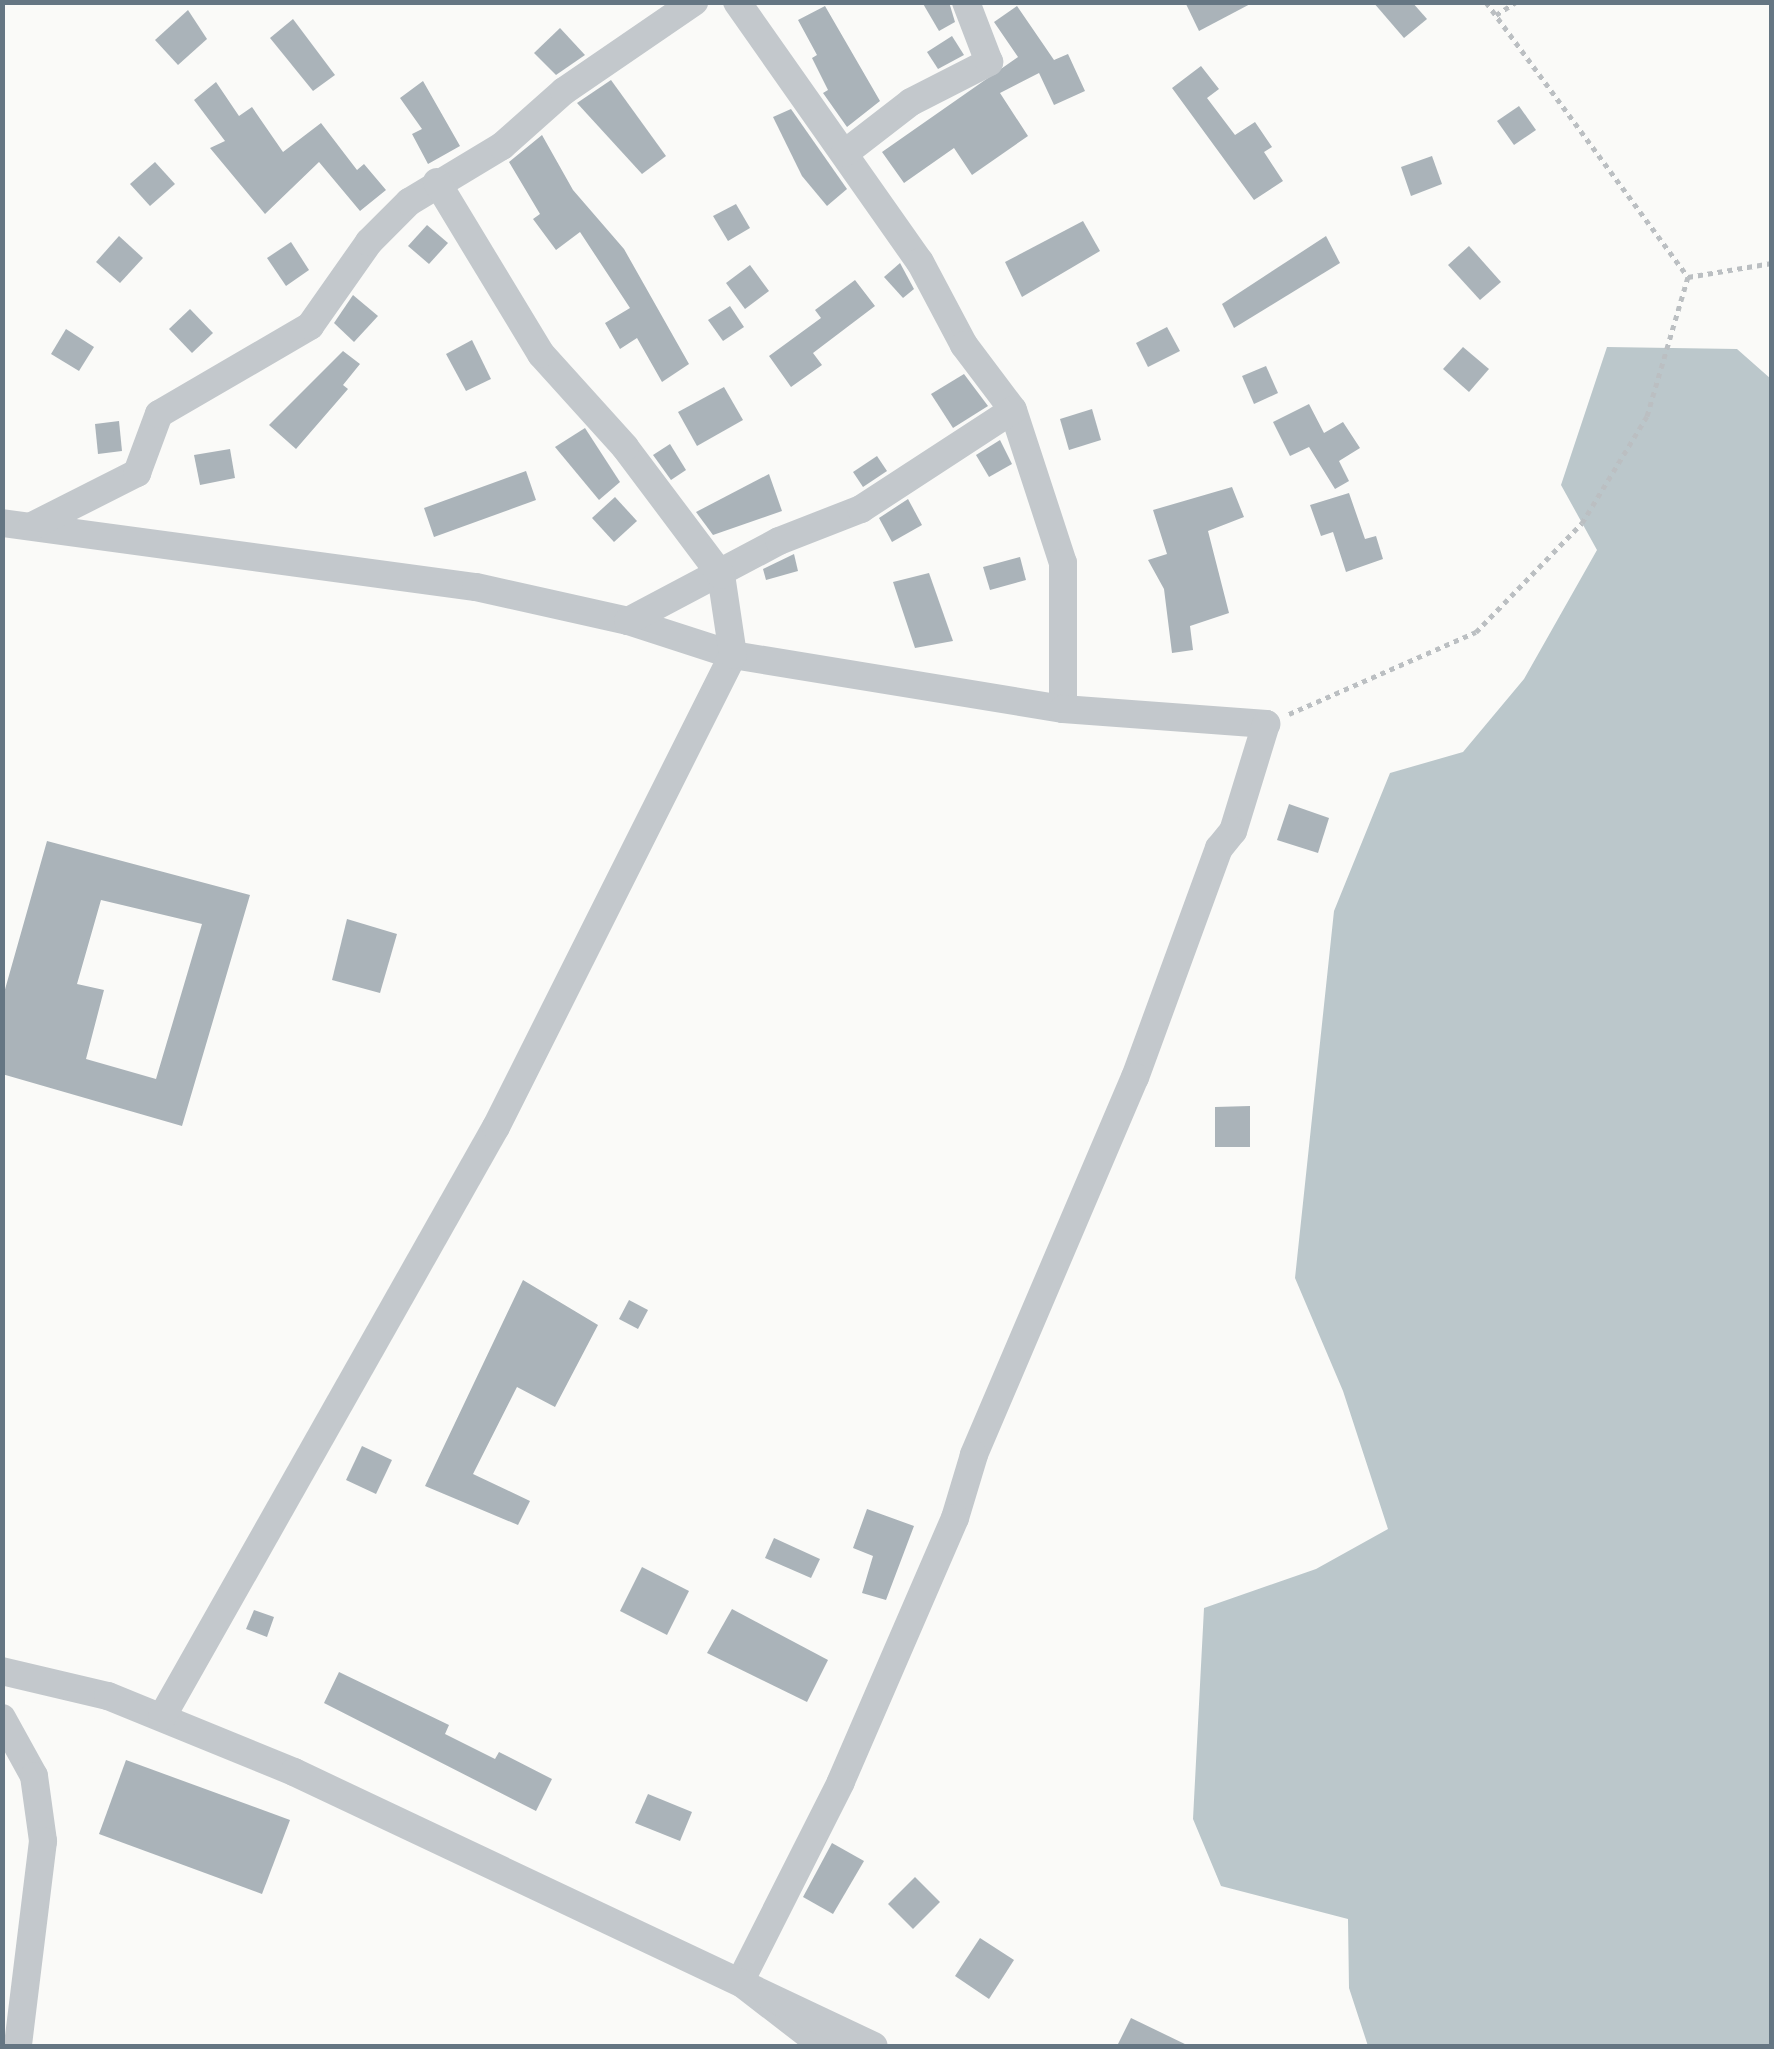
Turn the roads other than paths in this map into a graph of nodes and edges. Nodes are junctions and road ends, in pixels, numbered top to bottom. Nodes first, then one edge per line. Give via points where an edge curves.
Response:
1 (694, 2) edge
2 (737, 2) edge
3 (966, 2) edge
4 (845, 152) junction
5 (437, 182) junction
6 (1013, 410) junction
7 (2, 523) edge
8 (32, 526) junction
9 (721, 576) junction
10 (628, 621) junction
11 (732, 655) junction
12 (1062, 709) junction
13 (2, 1671) edge
14 (162, 1716) junction
15 (2, 1718) edge
16 (740, 1982) junction
17 (18, 2046) edge
18 (823, 2046) edge
19 (874, 2046) edge

1 - 5 street via 564,91 502,146
2 - 4 street
3 - 4 street via 989,62 911,102
4 - 6 street
5 - 8 street via 369,242 310,326 159,414 137,473
5 - 9 street via 541,354 625,447
6 - 9 street via 861,509 779,541
6 - 12 street via 1063,563
7 - 8 street
8 - 10 street via 476,587
9 - 10 street
9 - 11 street
10 - 11 street
11 - 12 street
11 - 14 street via 496,1127
12 - 16 street via 1266,724 1232,831 1219,848 1135,1077 940,1555 841,1782
13 - 14 street
14 - 16 street via 486,1858
15 - 17 street via 34,1776 43,1841
16 - 18 street
16 - 19 street

